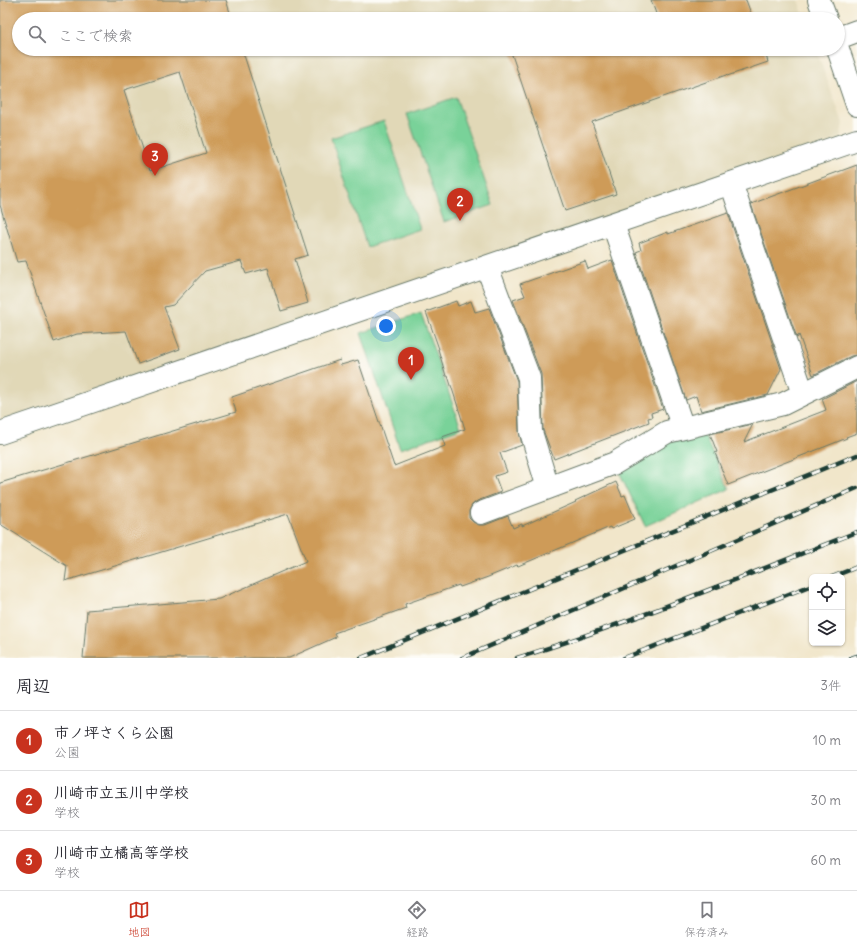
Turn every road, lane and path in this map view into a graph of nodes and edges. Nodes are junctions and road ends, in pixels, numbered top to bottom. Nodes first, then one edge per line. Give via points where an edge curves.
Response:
1 (819, 0) edge
2 (823, 12) edge
3 (857, 31) edge
4 (845, 35) edge
5 (840, 56) edge
6 (857, 105) edge
7 (857, 140) edge
8 (731, 183) junction
9 (613, 224) junction
10 (487, 267) junction
11 (857, 367) edge
12 (803, 394) junction
13 (682, 428) junction
14 (0, 433) edge
15 (548, 488) junction
16 (481, 513) dead end

1 - 2 street
3 - 4 street
5 - 6 street
7 - 8 street
8 - 9 street
8 - 12 street
9 - 10 street
9 - 13 street
10 - 14 street
10 - 15 street via 529,378 531,432
11 - 12 street
12 - 13 street via 783,404
13 - 15 street via 667,432 615,463
15 - 16 street

